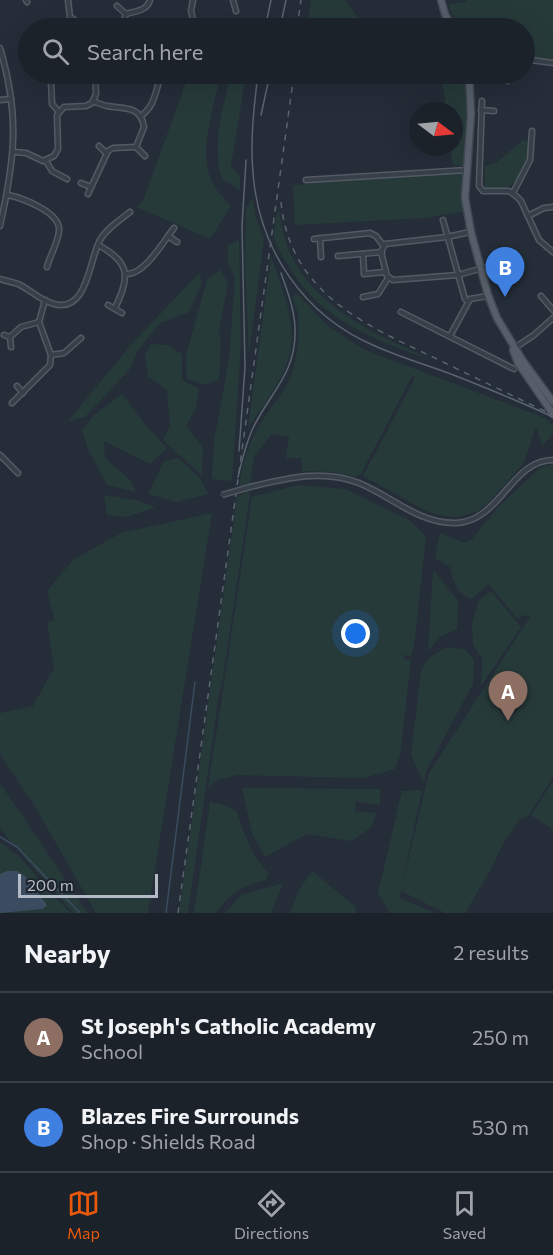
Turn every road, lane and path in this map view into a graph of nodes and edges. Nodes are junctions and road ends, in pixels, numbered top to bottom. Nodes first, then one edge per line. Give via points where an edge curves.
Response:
1 (68, 0) edge
2 (150, 0) edge
3 (193, 0) edge
4 (233, 0) edge
5 (441, 0) edge
6 (117, 6) dead end
7 (236, 11) dead end
8 (126, 14) junction
9 (71, 18) edge
10 (124, 18) edge
11 (193, 18) edge
12 (447, 18) edge
13 (0, 48) edge
14 (535, 60) edge
15 (553, 63) edge
16 (51, 84) edge
17 (96, 84) edge
18 (157, 84) edge
19 (470, 84) edge
20 (11, 99) junction
21 (0, 100) edge
22 (93, 101) junction
23 (482, 101) dead end
24 (481, 110) junction
25 (494, 111) dead end
26 (59, 112) junction
27 (141, 116) junction
28 (532, 131) dead end
29 (532, 137) junction
30 (538, 138) dead end
31 (99, 146) dead end
32 (136, 147) junction
33 (14, 152) junction
34 (106, 153) junction
35 (145, 156) dead end
36 (46, 161) junction
37 (468, 170) junction
38 (67, 179) dead end
39 (306, 180) dead end
40 (81, 183) dead end
41 (91, 187) junction
42 (88, 194) dead end
43 (513, 194) junction
44 (8, 195) junction
45 (553, 207) edge
46 (130, 212) dead end
47 (528, 216) junction
48 (443, 220) dead end
49 (0, 226) edge
50 (174, 228) dead end
51 (471, 232) junction
52 (168, 236) junction
53 (447, 237) junction
54 (320, 238) junction
55 (315, 239) dead end
56 (177, 242) dead end
57 (98, 245) junction
58 (383, 245) junction
59 (382, 252) junction
60 (553, 252) edge
61 (363, 254) junction
62 (338, 256) dead end
63 (321, 257) dead end
64 (47, 267) dead end
65 (481, 268) junction
66 (385, 272) junction
67 (127, 274) junction
68 (458, 275) junction
69 (388, 278) junction
70 (0, 279) edge
71 (511, 282) dead end
72 (489, 295) junction
73 (542, 296) dead end
74 (363, 297) dead end
75 (45, 300) junction
76 (468, 302) junction
77 (108, 305) dead end
78 (115, 308) junction
79 (553, 310) edge
80 (401, 312) dead end
81 (122, 313) dead end
82 (553, 318) edge
83 (39, 322) junction
84 (4, 335) dead end
85 (450, 336) junction
86 (10, 337) junction
87 (81, 339) dead end
88 (11, 347) dead end
89 (514, 348) junction
90 (51, 355) junction
91 (521, 362) junction
92 (514, 369) dead end
93 (17, 386) dead end
94 (23, 393) junction
95 (553, 402) edge
96 (12, 403) dead end
97 (553, 414) edge
98 (0, 456) edge
99 (553, 460) edge
100 (18, 473) dead end
101 (222, 495) dead end

1 - 9 street
2 - 8 street via 144,9
3 - 11 street
4 - 7 street
5 - 12 main road
6 - 8 street
8 - 10 street
13 - 20 street
14 - 15 street
16 - 26 street via 52,104
17 - 22 street
18 - 27 street via 152,105
19 - 37 main road
20 - 21 street
20 - 33 street
22 - 26 street via 64,107
22 - 27 street via 133,109
23 - 24 street
24 - 25 street
24 - 43 street via 479,186 487,191
26 - 36 street via 58,149
27 - 32 street via 143,131
28 - 29 street
29 - 30 street
29 - 43 street via 530,160
31 - 34 street
32 - 34 street via 113,148
32 - 35 street
33 - 36 street
33 - 44 street
34 - 41 street
36 - 38 street via 52,171
37 - 39 street
37 - 51 main road via 465,198
40 - 41 street
41 - 42 street
43 - 47 street
44 - 49 street
44 - 64 street via 24,199 58,223 60,229
45 - 47 street
46 - 57 street via 108,230
47 - 60 street via 539,240
48 - 53 street
50 - 52 street
51 - 53 street
51 - 65 main road
52 - 56 street
52 - 67 street via 141,269
53 - 58 street
53 - 68 street
54 - 55 street
54 - 58 street via 370,233
54 - 63 street
57 - 67 street via 120,260
57 - 75 street via 77,300 63,305
58 - 59 street
59 - 61 street
59 - 66 street
61 - 62 street
61 - 66 street via 364,274
65 - 68 street
65 - 71 street via 504,262
65 - 72 main road
66 - 69 street
67 - 78 street
68 - 69 street
68 - 76 street
69 - 74 street via 378,294
70 - 75 street via 18,284
72 - 76 street
72 - 89 main road
73 - 79 street
75 - 83 street
76 - 85 street
77 - 78 street
78 - 81 street
80 - 85 street
82 - 89 street
83 - 86 street via 21,327
83 - 90 street
84 - 86 street
85 - 92 street
86 - 88 street
87 - 90 street via 64,353
89 - 91 main road
90 - 94 street via 50,365
91 - 95 main road
91 - 97 main road
93 - 94 street
94 - 96 street
98 - 100 street
99 - 101 street, bridge via 531,465 484,514 458,523 424,516 364,486 334,477 300,476

